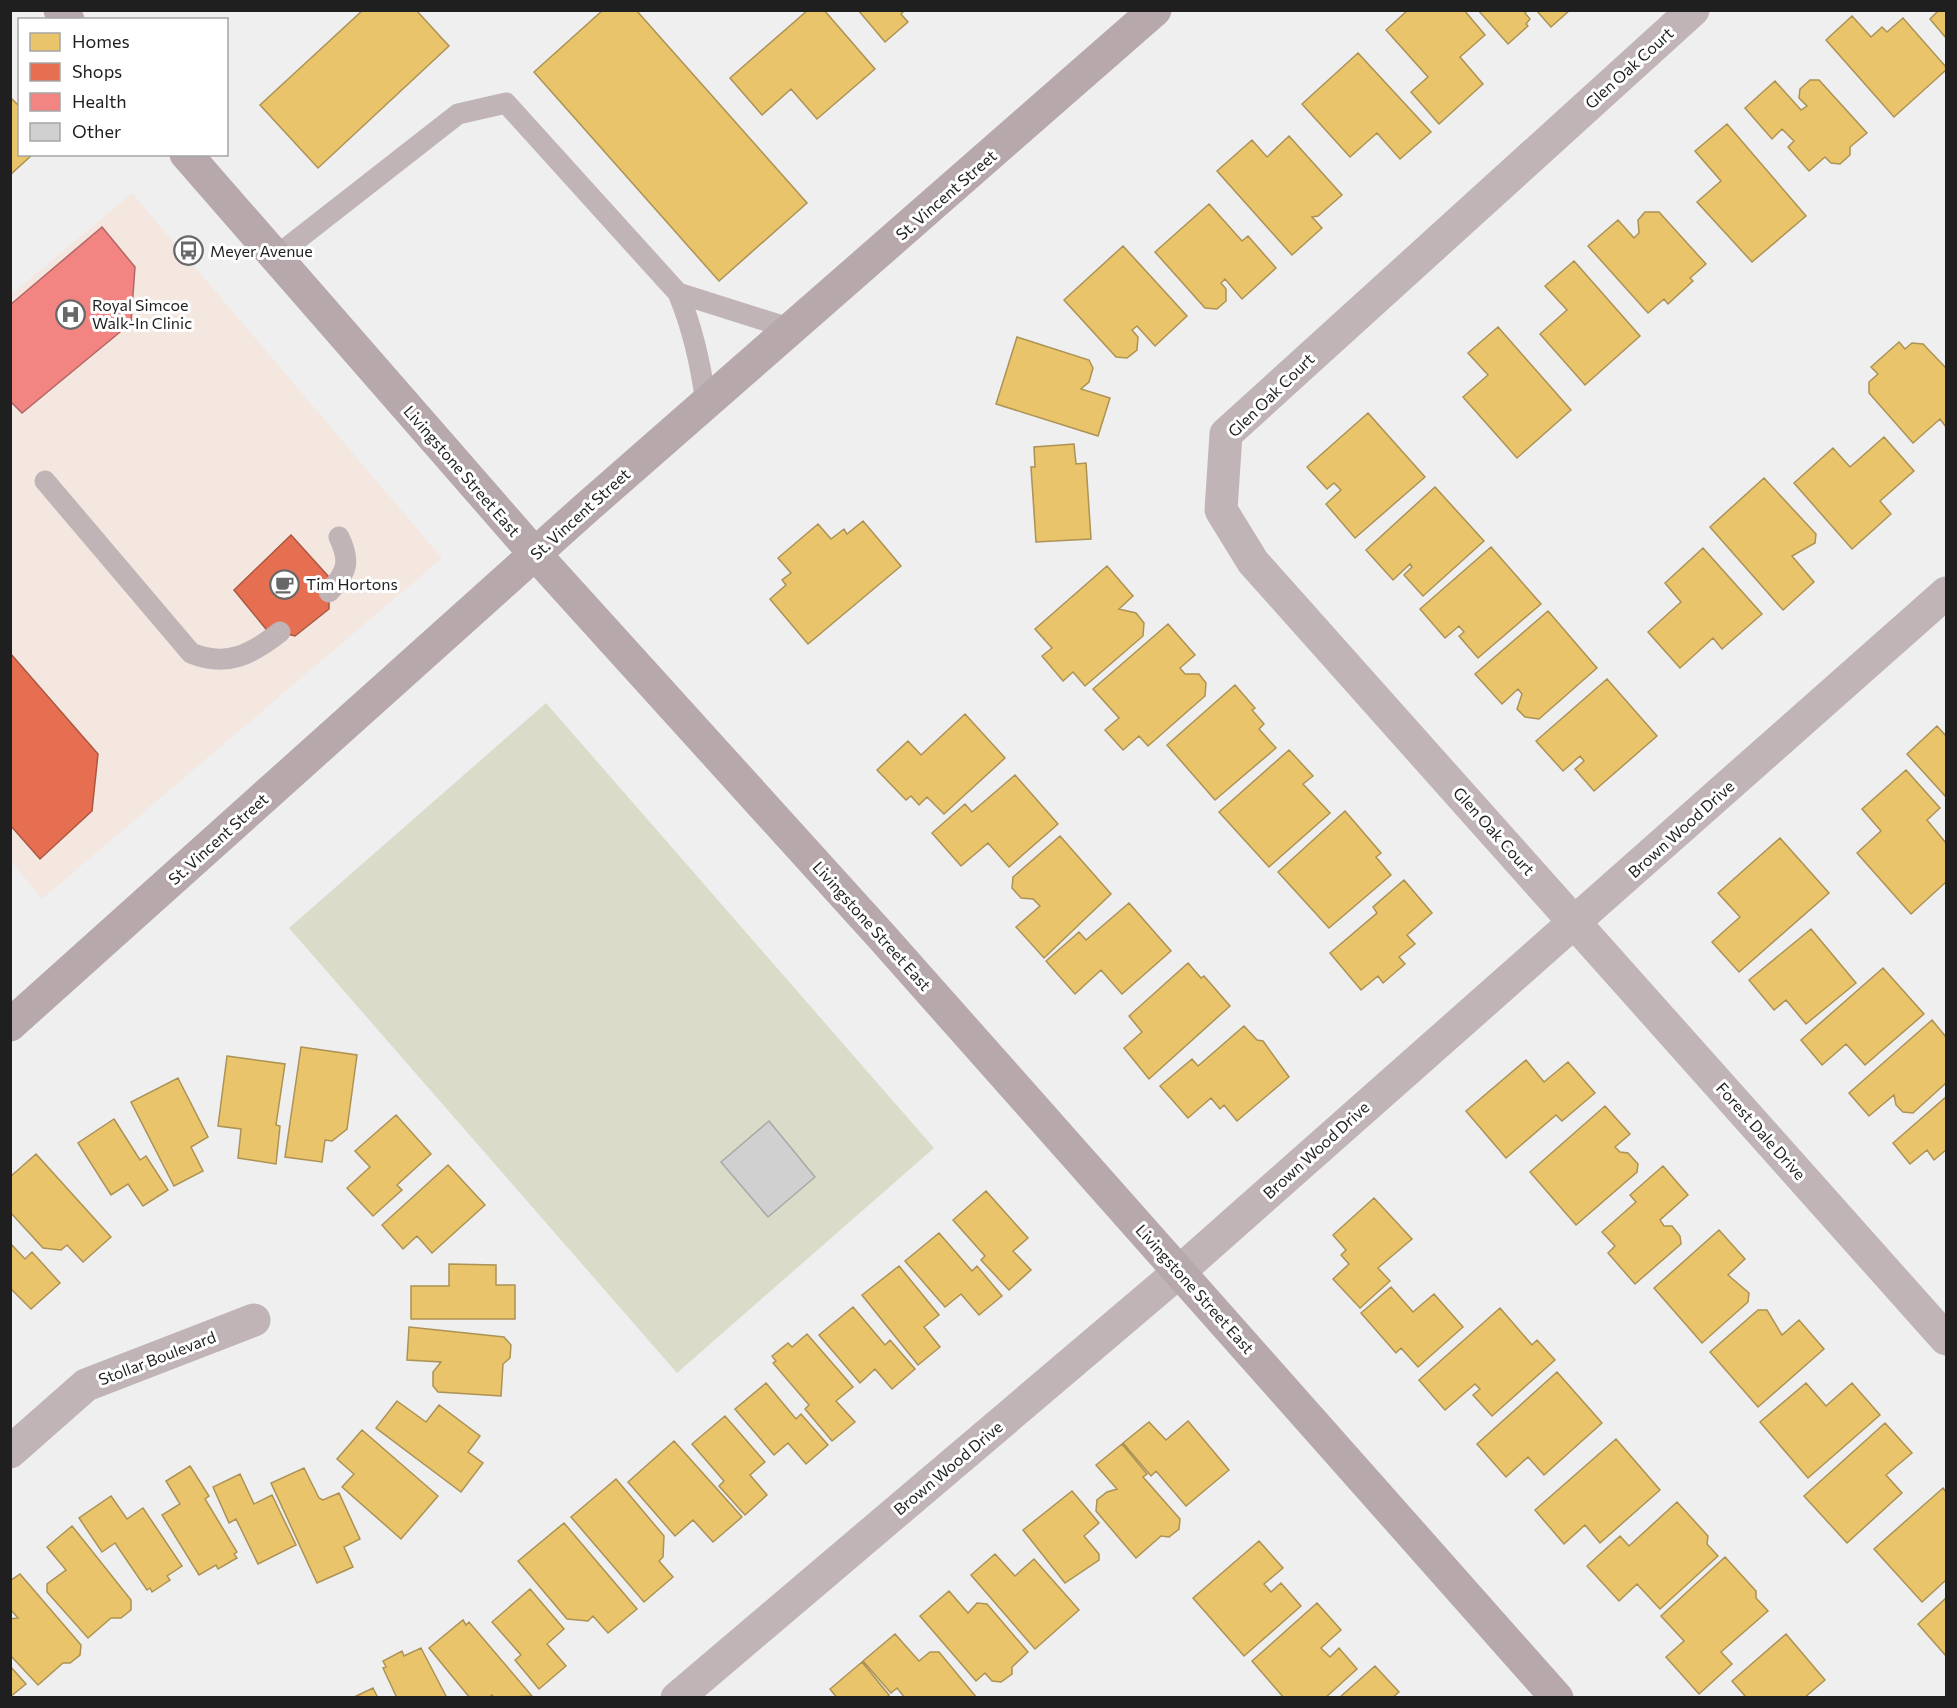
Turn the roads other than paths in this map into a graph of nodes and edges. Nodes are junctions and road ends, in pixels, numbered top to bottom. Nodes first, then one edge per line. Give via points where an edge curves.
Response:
1 (1155, 10) edge
2 (1694, 10) edge
3 (188, 156) edge
4 (275, 257) junction
5 (678, 293) junction
6 (792, 328) junction
7 (706, 404) junction
8 (45, 481) dead end
9 (339, 537) dead end
10 (535, 554) junction
11 (329, 592) dead end
12 (1947, 592) edge
13 (280, 632) dead end
14 (1576, 922) junction
15 (10, 1025) edge
16 (1180, 1271) junction
17 (254, 1320) dead end
18 (1947, 1339) edge
19 (10, 1452) edge
20 (677, 1698) edge
21 (1557, 1698) edge

1 - 6 street, St. Vincent Street
2 - 14 street, Glen Oak Court via 1226,434 1221,510 1253,562
3 - 4 street, Livingstone Street East
4 - 5 lane via 458,114 506,103
4 - 10 street, Livingstone Street East
5 - 6 lane
5 - 7 lane via 690,322
6 - 7 street, St. Vincent Street
7 - 10 street, St. Vincent Street
8 - 13 lane via 191,653 207,659 238,657 255,652
9 - 11 lane via 348,554 343,576
10 - 15 street, St. Vincent Street
10 - 16 street, Livingstone Street East
12 - 14 street, Brown Wood Drive
14 - 16 street, Brown Wood Drive
14 - 18 street, Forest Dale Drive
16 - 20 street, Brown Wood Drive
16 - 21 street, Livingstone Street East
17 - 19 street, Stollar Boulevard via 87,1385

